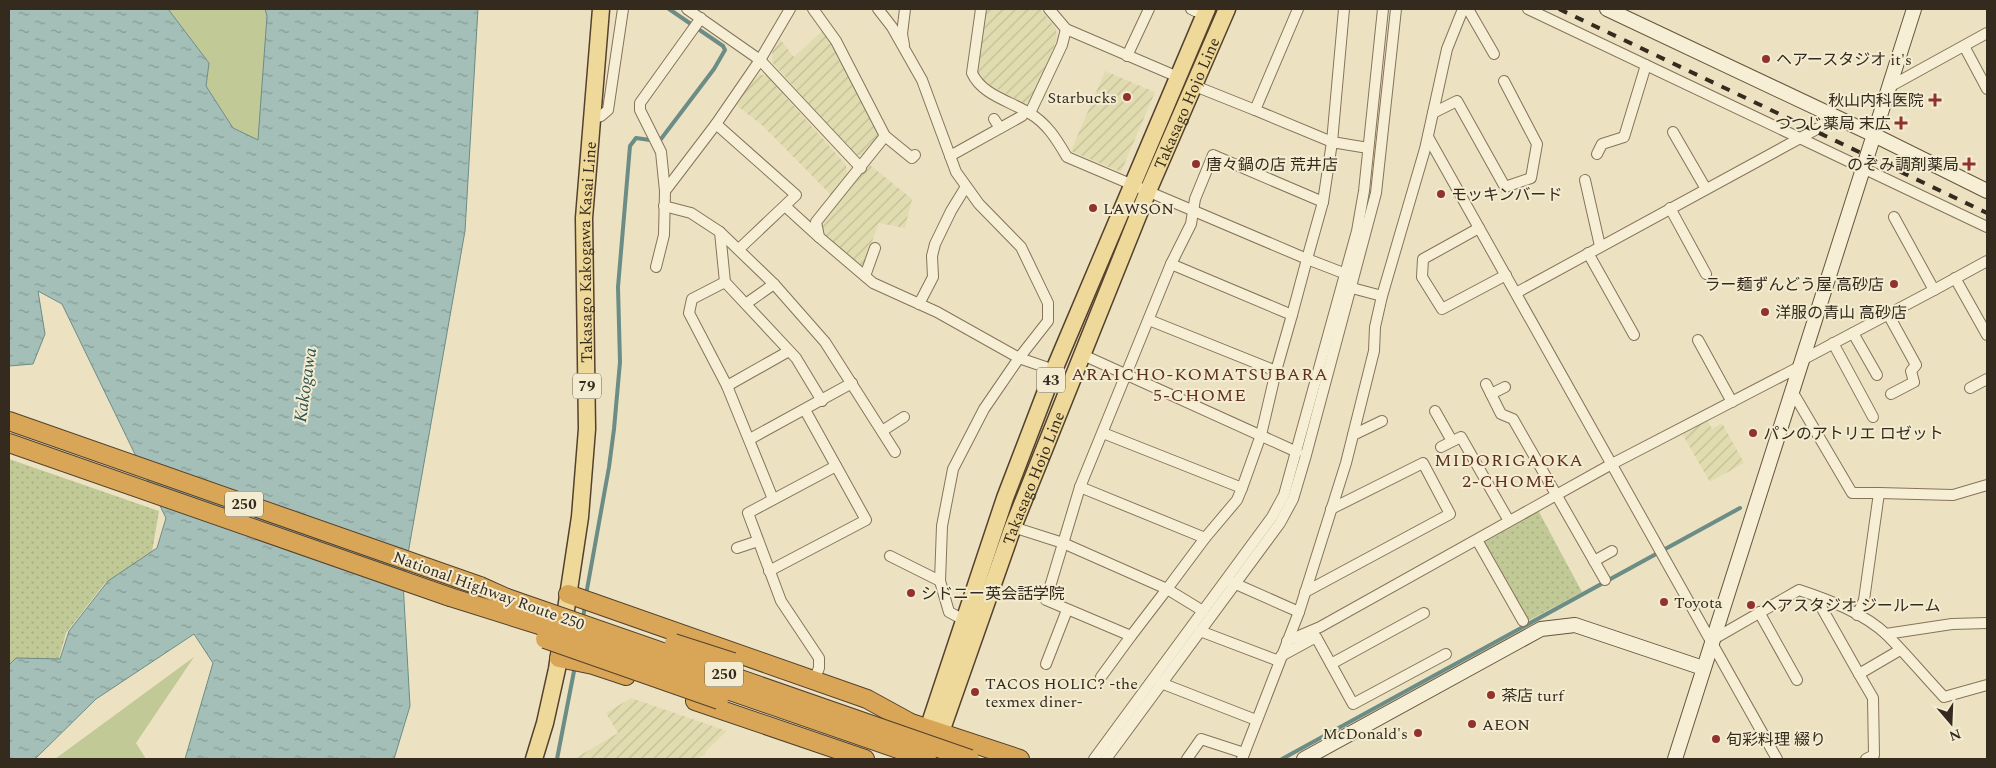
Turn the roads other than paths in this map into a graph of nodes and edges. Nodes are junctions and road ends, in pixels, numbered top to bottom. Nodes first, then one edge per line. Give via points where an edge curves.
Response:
1 (601, 9) edge
2 (623, 9) edge
3 (687, 9) edge
4 (790, 9) edge
5 (813, 9) edge
6 (878, 9) edge
7 (905, 9) edge
8 (982, 9) edge
9 (1049, 9) edge
10 (1149, 9) edge
11 (1198, 9) edge
12 (1227, 9) edge
13 (1298, 9) edge
14 (1344, 9) edge
15 (1383, 9) edge
16 (1396, 9) edge
17 (1463, 9) edge
18 (1468, 9) edge
19 (1528, 9) edge
20 (1914, 9) edge
21 (1615, 10) edge
22 (701, 18) junction
23 (1066, 30) junction
24 (1987, 33) edge
25 (1964, 46) junction
26 (904, 49) junction
27 (1494, 54) dead end
28 (1127, 56) junction
29 (760, 60) junction
30 (1646, 65) junction
31 (1178, 77) junction
32 (1504, 81) dead end
33 (1195, 86) junction
34 (1889, 87) junction
35 (1987, 89) edge
36 (1255, 110) junction
37 (1028, 112) junction
38 (1433, 113) junction
39 (1837, 118) junction
40 (591, 119) junction
41 (716, 124) junction
42 (1673, 132) dead end
43 (1874, 135) junction
44 (885, 136) junction
45 (1428, 137) junction
46 (1801, 138) junction
47 (1332, 142) junction
48 (1368, 148) junction
49 (1597, 154) dead end
50 (915, 155) dead end
51 (950, 156) junction
52 (1862, 166) junction
53 (861, 168) junction
54 (1585, 180) dead end
55 (965, 188) junction
56 (1140, 188) junction
57 (1706, 189) junction
58 (665, 191) junction
59 (1987, 191) edge
60 (1322, 202) junction
61 (664, 206) junction
62 (785, 206) junction
63 (1670, 208) junction
64 (1192, 211) junction
65 (1894, 216) dead end
66 (1987, 227) edge
67 (1479, 228) junction
68 (720, 232) junction
69 (819, 238) junction
70 (1600, 246) junction
71 (875, 248) dead end
72 (739, 249) junction
73 (1588, 253) junction
74 (1307, 259) junction
75 (1987, 261) edge
76 (1171, 264) junction
77 (656, 267) dead end
78 (1346, 274) junction
79 (1706, 274) dead end
80 (1506, 275) junction
81 (864, 276) junction
82 (1955, 278) junction
83 (725, 282) junction
84 (774, 284) junction
85 (1352, 288) junction
86 (1934, 290) junction
87 (1516, 293) junction
88 (1382, 296) junction
89 (747, 303) junction
90 (919, 304) junction
91 (1888, 314) junction
92 (1292, 315) junction
93 (1149, 320) junction
94 (1853, 333) junction
95 (1634, 335) dead end
96 (1987, 335) edge
97 (1698, 340) dead end
98 (1833, 343) junction
99 (788, 351) junction
100 (1082, 355) junction
101 (1019, 358) junction
102 (1800, 363) junction
103 (1054, 370) junction
104 (1276, 371) junction
105 (1128, 374) junction
106 (1877, 375) dead end
107 (1987, 379) edge
108 (852, 383) junction
109 (1486, 384) dead end
110 (727, 386) junction
111 (1505, 388) dead end
112 (1970, 388) dead end
113 (1792, 391) junction
114 (1491, 394) junction
115 (1892, 394) dead end
116 (822, 401) junction
117 (1732, 402) junction
118 (805, 410) junction
119 (1435, 411) dead end
120 (904, 417) dead end
121 (1873, 417) dead end
122 (9, 421) edge
123 (1382, 421) dead end
124 (882, 431) junction
125 (1103, 433) junction
126 (1261, 435) junction
127 (1353, 435) junction
128 (750, 439) junction
129 (1452, 441) junction
130 (9, 443) edge
131 (1441, 447) dead end
132 (895, 452) dead end
133 (1297, 452) junction
134 (1610, 465) junction
135 (836, 466) junction
136 (1987, 486) edge
137 (1080, 487) junction
138 (1242, 488) junction
139 (1879, 493) junction
140 (1557, 495) junction
141 (773, 499) junction
142 (1331, 509) junction
143 (1509, 522) junction
144 (1013, 527) junction
145 (1206, 538) junction
146 (1477, 540) junction
147 (758, 541) junction
148 (1063, 543) junction
149 (737, 548) dead end
150 (1612, 550) dead end
151 (890, 556) dead end
152 (1594, 561) junction
153 (769, 571) junction
154 (1605, 580) dead end
155 (940, 581) junction
156 (1230, 582) junction
157 (480, 586) junction
158 (1167, 589) junction
159 (1305, 592) junction
160 (568, 594) junction
161 (1816, 596) junction
162 (450, 597) junction
163 (1067, 610) junction
164 (1202, 611) junction
165 (1299, 612) junction
166 (1759, 612) junction
167 (1424, 613) dead end
168 (1857, 615) junction
169 (964, 620) junction
170 (1523, 621) dead end
171 (1987, 623) edge
172 (1200, 631) junction
173 (1886, 634) junction
174 (1131, 636) junction
175 (1711, 640) junction
176 (1287, 641) junction
177 (1900, 650) junction
178 (1446, 654) dead end
179 (559, 658) junction
180 (1280, 658) junction
181 (1046, 664) dead end
182 (1331, 664) junction
183 (1703, 668) junction
184 (1859, 674) junction
185 (1101, 678) dead end
186 (814, 680) junction
187 (1797, 680) dead end
188 (1161, 683) junction
189 (1987, 685) edge
190 (1256, 720) junction
191 (909, 722) junction
192 (934, 731) junction
193 (1243, 756) edge
194 (534, 759) edge
195 (865, 759) edge
196 (881, 759) edge
197 (918, 759) edge
198 (927, 759) edge
199 (931, 759) edge
200 (970, 759) edge
201 (1020, 759) edge
202 (1094, 759) edge
203 (1106, 759) edge
204 (1187, 759) edge
205 (1304, 759) edge
206 (1674, 759) edge
207 (1777, 759) edge
208 (1866, 759) edge

1 - 40 main road, Takasago Kakogawa Kasai Line / 79
2 - 40 street via 608,110
3 - 22 street
4 - 29 street
5 - 44 street via 836,41
6 - 26 street
7 - 26 street
8 - 37 street via 972,72 976,80 1000,99
9 - 23 street
10 - 28 street
11 - 31 main road, Takasago Hojo Line / 43
12 - 33 main road, Takasago Hojo Line / 43
13 - 36 street
14 - 47 street
15 - 48 street
16 - 85 street via 1376,193
17 - 38 street via 1447,49
18 - 27 street
19 - 30 street
20 - 34 street
21 - 39 street
22 - 29 street
22 - 58 street via 640,103 640,110 662,152
23 - 28 street
23 - 37 street via 1062,45
24 - 25 street
25 - 34 street
25 - 35 street
26 - 51 street via 929,94
28 - 31 street
29 - 41 street
29 - 53 street
30 - 46 street
30 - 49 street via 1624,137 1602,144
31 - 56 main road, Takasago Hojo Line / 43
32 - 38 street via 1537,144 1531,178 1505,187 1457,101
33 - 36 street
33 - 56 main road, Takasago Hojo Line / 43
34 - 43 street
36 - 47 street
37 - 51 street via 997,124
37 - 56 street via 1054,133 1067,157
38 - 45 street
39 - 43 street
39 - 46 street
40 - 160 main road, Takasago Kakogawa Kasai Line / 79 via 584,218 587,429 580,517
41 - 58 street
41 - 62 street via 796,195
42 - 57 street
43 - 52 street
43 - 59 street
44 - 50 street via 912,158
44 - 53 street
45 - 67 street
45 - 88 street
46 - 52 street
46 - 57 street
47 - 48 street
47 - 60 street
48 - 78 street via 1358,223
51 - 55 street
52 - 66 street
52 - 102 street
53 - 69 street via 816,222
54 - 70 street
55 - 90 street via 935,244 933,277
55 - 101 street via 1021,247 1048,303 1048,321
56 - 64 street
56 - 100 main road, Takasago Hojo Line / 43
56 - 103 main road, Takasago Hojo Line / 43
57 - 63 street
58 - 61 street
60 - 64 street via 1213,155
60 - 74 street
61 - 68 street via 691,213
61 - 77 street via 664,236
62 - 69 street
62 - 72 street
63 - 70 street
63 - 79 street
64 - 74 street
64 - 76 street via 1191,224
65 - 86 street
67 - 80 street
67 - 80 street via 1423,259 1422,278 1442,309
68 - 72 street
68 - 83 street
69 - 81 street
70 - 73 street
71 - 81 street
72 - 84 street
73 - 87 street
73 - 95 street
74 - 78 street
74 - 92 street
75 - 82 street
76 - 92 street
76 - 93 street
78 - 133 street
80 - 87 street
81 - 90 street
82 - 86 street
82 - 96 street
83 - 89 street
83 - 110 street via 692,299 689,313
84 - 89 street
84 - 108 street via 825,342
85 - 88 street
85 - 156 street via 1293,499 1280,522
86 - 91 street
87 - 134 street
88 - 127 street via 1374,351
89 - 99 street
90 - 101 street
91 - 94 street
91 - 115 street via 1916,365 1911,371 1914,382
92 - 104 street
93 - 104 street
93 - 105 street
94 - 98 street
94 - 106 street
97 - 117 street
98 - 102 street
98 - 121 street
99 - 110 street
99 - 116 street via 810,378
100 - 105 street
100 - 144 main road, Takasago Hojo Line / 43
101 - 103 street
101 - 155 street via 984,408 953,469 942,526
102 - 113 street
102 - 117 street
103 - 169 main road, Takasago Hojo Line / 43 via 1005,498
104 - 126 street
105 - 125 street
105 - 126 street
107 - 112 street
108 - 116 street
108 - 124 street
109 - 114 street
110 - 128 street
111 - 114 street
113 - 139 street via 1852,493
113 - 175 street
114 - 140 street via 1501,414 1513,419
116 - 118 street
117 - 134 street
118 - 128 street
118 - 135 street
119 - 129 street
120 - 124 street
122 - 157 highway, National Highway Route 250 / 250
123 - 127 street
124 - 132 street
125 - 137 street
125 - 138 street
126 - 133 street
126 - 138 street
127 - 142 street
128 - 141 street
129 - 131 street
129 - 143 street via 1461,437
130 - 162 highway, National Highway Route 250 / 250
133 - 156 street via 1284,495
134 - 140 street
134 - 175 street
135 - 141 street
135 - 153 street via 866,520
136 - 139 street via 1953,495
137 - 145 street
137 - 148 street
138 - 145 street via 1237,500
139 - 168 street via 1867,584
140 - 143 street
140 - 152 street
141 - 147 street via 748,514
142 - 159 street
142 - 159 street via 1423,463 1450,514
143 - 146 street
144 - 148 street
144 - 192 main road, Takasago Hojo Line / 43
145 - 158 street
146 - 170 street
146 - 176 street via 1329,622
147 - 149 street
147 - 153 street
148 - 158 street
148 - 163 street via 1046,600
150 - 152 street
151 - 155 street
152 - 154 street
153 - 186 street via 780,602 819,658
155 - 169 street via 949,612
156 - 164 street
156 - 165 street
156 - 172 street
157 - 191 highway, 250, bridge via 604,619
157 - 200 highway, National Highway Route 250 / 250, bridge
158 - 164 street
158 - 174 street
159 - 165 street
160 - 179 main road, Takasago Kakogawa Kasai Line / 79
160 - 186 highway
161 - 166 street via 1799,590
161 - 168 street
161 - 184 street
162 - 196 highway, 250, bridge via 562,646
162 - 198 highway, National Highway Route 250 / 250, bridge via 539,624
163 - 174 street
163 - 181 street
164 - 202 street
165 - 176 street
166 - 175 street
166 - 187 street
167 - 182 street
168 - 173 street
169 - 192 main road, Takasago Hojo Line / 43
171 - 173 street via 1952,624
172 - 180 street
172 - 188 street
173 - 177 street
174 - 185 street
175 - 183 street
175 - 207 street
176 - 180 street
177 - 184 street
177 - 189 street via 1944,697
178 - 182 street via 1353,704
179 - 194 main road, Takasago Kakogawa Kasai Line / 79
179 - 195 highway via 592,665
180 - 182 street via 1316,637
180 - 190 street
183 - 205 street via 1575,624 1541,629
183 - 206 street
184 - 208 street via 1873,698 1874,755
186 - 191 highway via 867,699
188 - 190 street
188 - 203 street
190 - 193 street
191 - 192 highway, 250
192 - 197 main road, Takasago Hojo Line / 43
192 - 199 main road, Takasago Hojo Line / 43
192 - 201 highway, 250
193 - 204 street via 1201,739

